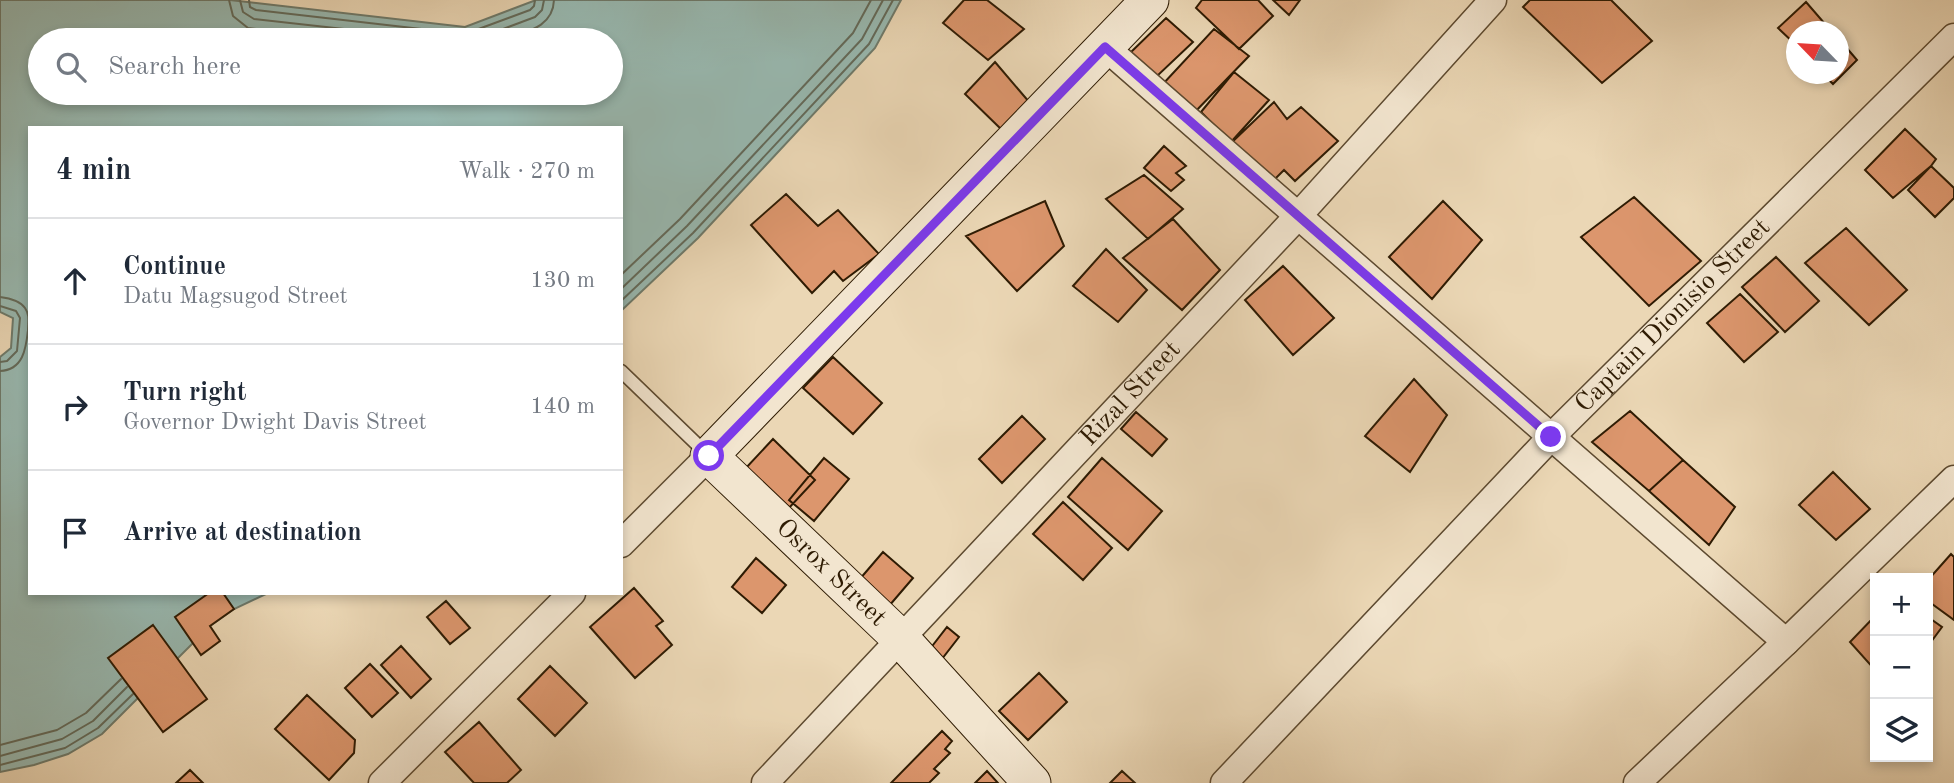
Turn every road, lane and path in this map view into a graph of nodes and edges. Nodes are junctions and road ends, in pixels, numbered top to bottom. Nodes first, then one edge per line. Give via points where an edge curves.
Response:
1 (1150, 0) edge
2 (1493, 0) edge
3 (1954, 37) edge
4 (1105, 47) junction
5 (1298, 216) junction
6 (623, 373) edge
7 (1551, 437) junction
8 (709, 456) junction
9 (1954, 480) edge
10 (623, 542) edge
11 (570, 595) edge
12 (900, 638) junction
13 (1786, 642) junction
14 (382, 783) edge
15 (765, 783) edge
16 (1032, 783) edge
17 (1224, 783) edge
18 (1637, 783) edge

1 - 4 street
2 - 5 street, Rizal Street
3 - 7 street, Captain Dionisio Street
4 - 5 street
4 - 8 street
5 - 7 street
5 - 12 street, Rizal Street
6 - 8 lane, Osrox Street
7 - 13 street
7 - 17 street, Captain Dionisio Street
8 - 10 street
8 - 12 street, Osrox Street
9 - 13 street
11 - 14 street
12 - 15 street, Rizal Street
12 - 16 street, Osrox Street
13 - 18 street

